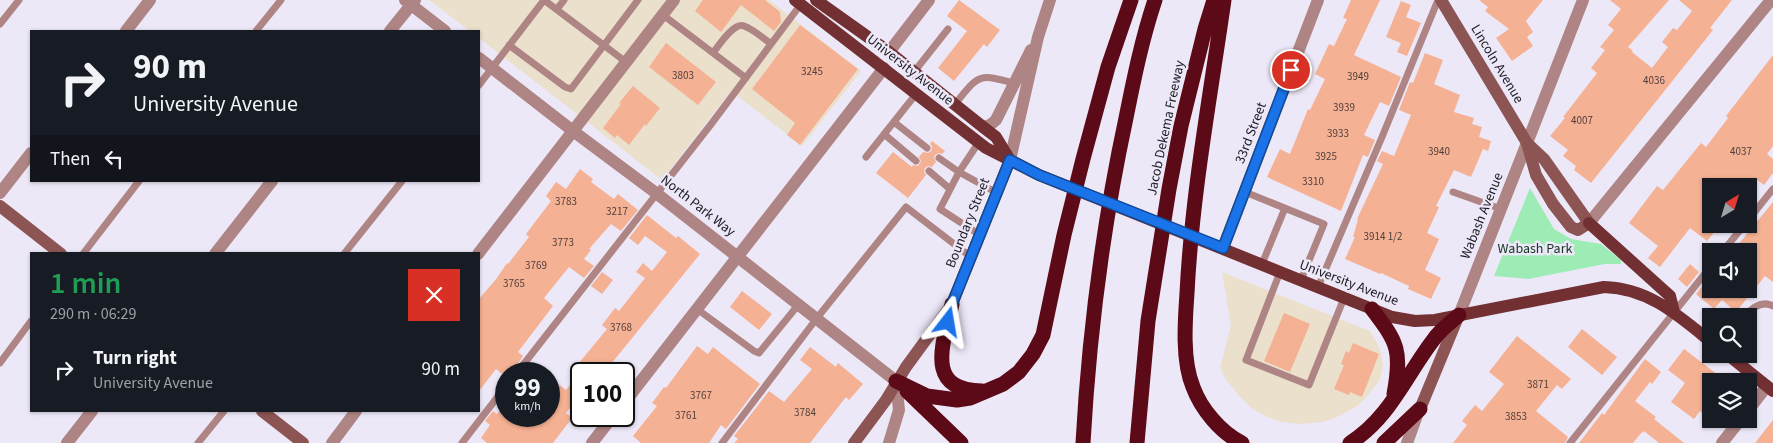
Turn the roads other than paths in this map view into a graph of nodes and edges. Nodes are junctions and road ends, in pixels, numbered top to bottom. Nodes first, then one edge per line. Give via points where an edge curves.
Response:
1 (19, 0) edge
2 (150, 0) edge
3 (281, 0) edge
4 (544, 0) edge
5 (564, 0) edge
6 (638, 0) edge
7 (674, 0) edge
8 (816, 0) edge
9 (929, 0) edge
10 (1050, 0) edge
11 (1131, 0) edge
12 (1155, 0) edge
13 (1214, 0) edge
14 (1224, 0) edge
15 (1318, 0) edge
16 (1439, 0) edge
17 (1583, 0) edge
18 (1772, 0) edge
19 (410, 2) edge
20 (798, 2) edge
21 (557, 9) junction
22 (663, 15) junction
23 (0, 24) edge
24 (948, 29) dead end
25 (127, 30) edge
26 (257, 30) edge
27 (391, 30) edge
28 (444, 30) edge
29 (1038, 37) junction
30 (771, 44) junction
31 (510, 45) junction
32 (605, 46) junction
33 (889, 52) junction
34 (713, 53) junction
35 (480, 59) edge
36 (626, 62) junction
37 (492, 68) junction
38 (884, 68) junction
39 (914, 72) junction
40 (746, 78) junction
41 (1014, 83) junction
42 (480, 84) edge
43 (916, 94) junction
44 (955, 104) junction
45 (894, 122) junction
46 (983, 127) junction
47 (573, 131) junction
48 (884, 134) junction
49 (979, 142) junction
50 (1528, 144) junction
51 (927, 148) dead end
52 (30, 154) edge
53 (866, 157) dead end
54 (939, 158) dead end
55 (1010, 160) junction
56 (916, 161) dead end
57 (929, 171) dead end
58 (959, 172) junction
59 (138, 182) edge
60 (271, 182) edge
61 (401, 182) edge
62 (950, 189) junction
63 (1773, 189) edge
64 (1245, 192) junction
65 (1453, 192) dead end
66 (0, 193) edge
67 (656, 193) junction
68 (997, 193) junction
69 (0, 206) edge
70 (1285, 208) junction
71 (1758, 208) edge
72 (1501, 209) junction
73 (1589, 223) junction
74 (1738, 233) edge
75 (980, 235) junction
76 (1730, 243) edge
77 (1223, 248) junction
78 (58, 252) edge
79 (85, 252) edge
80 (217, 252) edge
81 (346, 252) edge
82 (480, 252) edge
83 (738, 256) junction
84 (971, 257) junction
85 (1262, 264) junction
86 (1280, 272) junction
87 (1702, 277) edge
88 (1301, 280) junction
89 (1318, 287) junction
90 (1344, 298) junction
91 (799, 304) junction
92 (952, 304) junction
93 (1772, 305) edge
94 (1755, 308) edge
95 (697, 309) junction
96 (1372, 309) junction
97 (1674, 312) junction
98 (1459, 315) junction
99 (816, 318) junction
100 (30, 323) edge
101 (1702, 335) edge
102 (525, 362) edge
103 (0, 363) edge
104 (1740, 363) edge
105 (896, 381) junction
106 (1771, 385) edge
107 (635, 389) edge
108 (986, 391) junction
109 (1394, 398) junction
110 (495, 400) edge
111 (1757, 400) edge
112 (1420, 409) junction
113 (91, 412) edge
114 (223, 412) edge
115 (263, 412) edge
116 (355, 412) edge
117 (604, 427) edge
118 (1734, 428) edge
119 (67, 443) edge
120 (198, 443) edge
121 (303, 443) edge
122 (332, 443) edge
123 (462, 443) edge
124 (592, 443) edge
125 (722, 443) edge
126 (854, 443) edge
127 (889, 443) edge
128 (961, 443) edge
129 (1083, 443) edge
130 (1137, 443) edge
131 (1242, 443) edge
132 (1350, 443) edge
133 (1384, 443) edge
134 (1407, 443) edge
135 (1570, 443) edge
136 (1722, 443) edge

1 - 23 lane
2 - 25 street
3 - 26 lane
4 - 21 lane
4 - 31 lane
5 - 21 lane
6 - 32 lane
7 - 22 street
8 - 33 main road, University Avenue
9 - 33 street
10 - 29 street, Boundary Street
11 - 108 highway via 1082,159 1044,335 1019,372
12 - 129 highway via 1143,37 1115,170 1102,251
13 - 130 highway, Jacob Dekema Freeway via 1181,126 1169,189 1148,321
14 - 131 highway via 1188,257 1187,360 1192,386 1204,408 1219,426
15 - 64 street, 33rd Street
16 - 50 main road, Lincoln Avenue
16 - 89 lane
17 - 50 street, Wabash Avenue
18 - 73 street
19 - 27 street
19 - 28 street
20 - 30 lane
20 - 38 main road, University Avenue
21 - 32 lane
22 - 34 lane
22 - 36 street
24 - 39 lane
29 - 41 street
29 - 55 street, Boundary Street
30 - 34 lane via 744,25 737,25
30 - 40 lane
31 - 32 lane via 570,89
31 - 37 lane
32 - 36 lane
33 - 39 main road, University Avenue
34 - 40 lane
35 - 37 street, North Park Way
36 - 47 street
37 - 42 lane
37 - 47 street, North Park Way
38 - 43 main road, University Avenue
38 - 83 street
39 - 44 main road, University Avenue
40 - 67 lane
41 - 44 lane via 989,76 979,78
41 - 46 street via 996,120
43 - 45 lane
43 - 49 main road, University Avenue
44 - 46 main road, University Avenue
45 - 48 lane
45 - 51 lane
46 - 55 main road, University Avenue via 996,137
47 - 67 street, North Park Way
47 - 82 street
48 - 53 lane
48 - 56 lane
49 - 55 main road, University Avenue
49 - 58 lane
50 - 72 street, Wabash Avenue
50 - 73 main road, Lincoln Avenue via 1544,159
50 - 73 main road, Lincoln Avenue via 1536,175 1564,220 1578,230
52 - 66 street
54 - 58 lane
55 - 68 main road, Boundary Street
55 - 77 main road, University Avenue via 1039,175
57 - 62 lane
58 - 62 lane
58 - 68 lane
59 - 79 lane
60 - 80 street
61 - 81 lane
62 - 75 lane via 940,209
63 - 71 lane
64 - 70 lane
64 - 77 street, 33rd Street
65 - 72 lane
67 - 83 street, North Park Way
67 - 102 lane
68 - 75 main road, Boundary Street
69 - 78 main road
70 - 85 lane
70 - 88 lane via 1324,224
72 - 98 street, Wabash Avenue
73 - 97 main road via 1670,296
74 - 76 lane
75 - 84 main road, Boundary Street
77 - 85 main road, University Avenue
83 - 91 street, North Park Way
83 - 95 street
84 - 92 main road, Boundary Street
84 - 99 lane via 906,207
85 - 86 main road, University Avenue
86 - 88 main road, University Avenue
86 - 90 lane via 1246,360 1309,385
87 - 97 lane
88 - 89 main road, University Avenue
89 - 90 main road, University Avenue
90 - 96 main road, University Avenue
91 - 95 lane via 759,353
91 - 99 street, North Park Way
92 - 105 main road, Boundary Street
92 - 108 highway via 941,359 944,375 963,390
93 - 94 lane via 1766,303
95 - 107 street
96 - 98 main road, University Avenue via 1414,321
96 - 109 highway via 1398,351 1399,370
97 - 98 main road, University Avenue via 1648,296 1619,287 1604,287
97 - 101 main road, University Avenue
97 - 135 lane
98 - 109 highway via 1432,340
98 - 112 main road, Wabash Avenue
99 - 105 street, North Park Way
99 - 125 lane
100 - 103 lane
104 - 106 main road
105 - 108 highway via 927,396 957,400
105 - 126 main road
105 - 127 street via 899,410
105 - 128 highway
106 - 111 street
109 - 132 highway via 1370,429
110 - 123 lane
112 - 133 highway
112 - 134 street, Wabash Avenue
113 - 119 street
114 - 120 lane
115 - 121 main road
116 - 122 street
117 - 124 street
118 - 136 street

